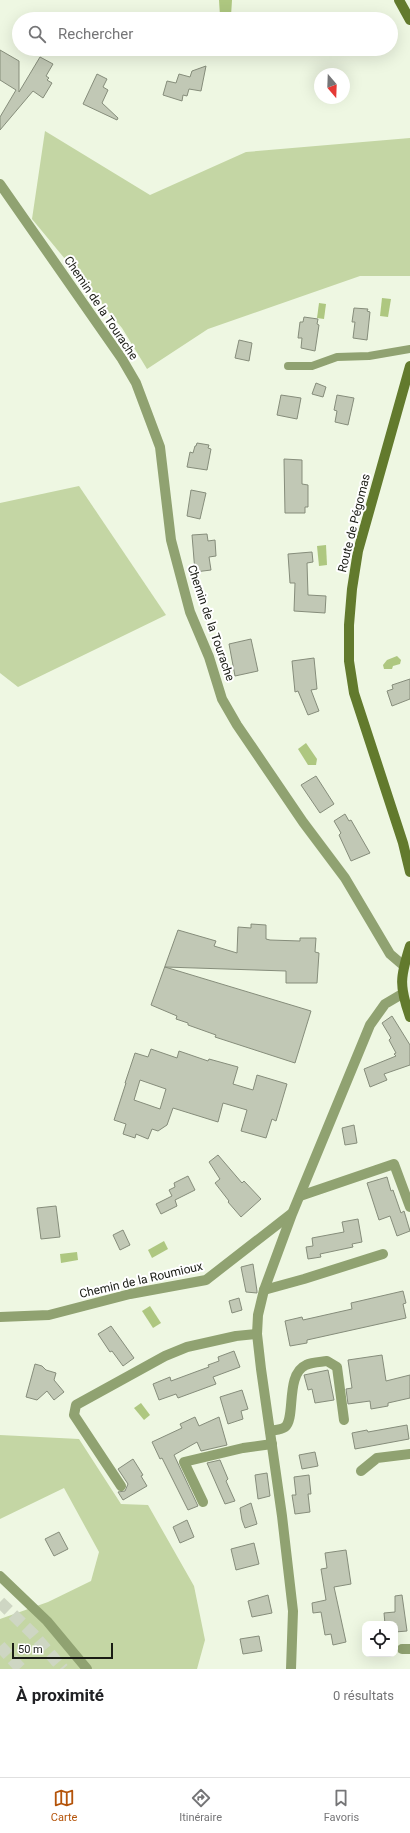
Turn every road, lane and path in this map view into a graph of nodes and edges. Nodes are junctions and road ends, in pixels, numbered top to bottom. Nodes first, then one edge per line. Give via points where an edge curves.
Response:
1 (399, 0) edge
2 (410, 20) edge
3 (0, 184) edge
4 (410, 349) edge
5 (288, 366) dead end
6 (410, 366) edge
7 (410, 872) edge
8 (410, 946) edge
9 (404, 966) junction
10 (402, 994) junction
11 (410, 1016) edge
12 (300, 1196) junction
13 (410, 1206) edge
14 (292, 1214) junction
15 (383, 1254) dead end
16 (264, 1290) junction
17 (0, 1317) edge
18 (257, 1334) junction
19 (344, 1420) dead end
20 (270, 1431) junction
21 (272, 1444) junction
22 (410, 1454) edge
23 (361, 1471) dead end
24 (121, 1486) dead end
25 (203, 1502) dead end
26 (0, 1576) edge
27 (86, 1669) edge
28 (292, 1669) edge

1 - 2 main road
3 - 9 street, Chemin de la Tourache via 136,383 160,447 171,540 190,612 209,657 222,699 303,822 345,878 390,954
4 - 5 lane via 338,358 312,366
6 - 7 main road, Route de Pégomas via 358,551 349,625 349,661 354,693
8 - 9 main road
9 - 10 main road
10 - 11 main road
10 - 12 street via 385,1004 370,1024
12 - 13 street via 394,1164
12 - 14 street
14 - 16 street
14 - 17 street, Chemin de la Roumioux via 206,1280 130,1294 49,1315
15 - 16 street
16 - 18 street
18 - 20 street
18 - 24 street via 188,1347 165,1356 76,1405 74,1415
19 - 20 street via 336,1367 327,1361 306,1364 298,1370 291,1396 289,1422 284,1428
20 - 21 street
21 - 25 street via 184,1462
21 - 28 street via 293,1611
22 - 23 street via 377,1458
26 - 27 street via 47,1621

